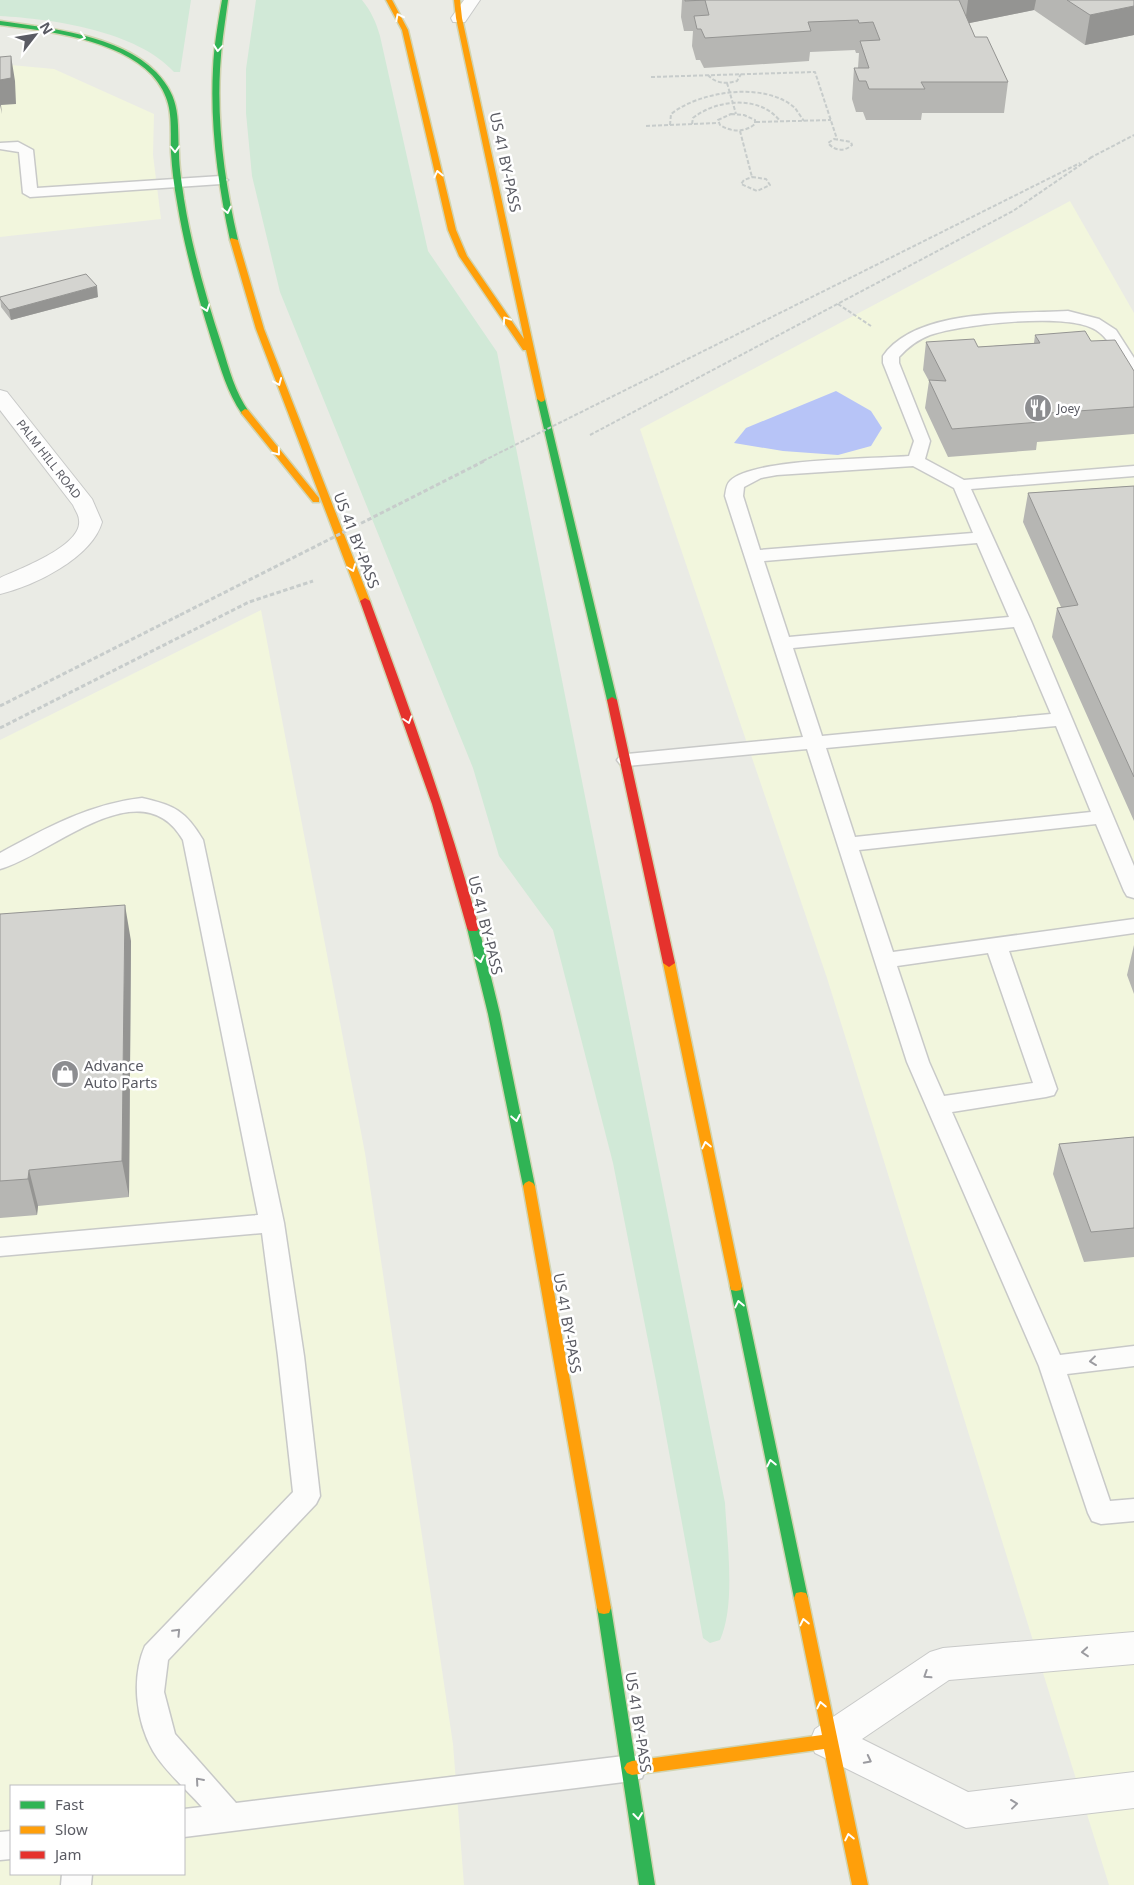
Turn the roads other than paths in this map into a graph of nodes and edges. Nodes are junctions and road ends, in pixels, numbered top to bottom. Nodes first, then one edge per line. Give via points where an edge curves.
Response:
1 (225, 0) edge
2 (389, 0) edge
3 (457, 0) edge
4 (472, 0) edge
5 (459, 18) junction
6 (0, 23) edge
7 (4, 146) dead end
8 (221, 180) junction
9 (178, 183) junction
10 (533, 360) junction
11 (1134, 373) edge
12 (0, 396) edge
13 (916, 461) junction
14 (1134, 471) edge
15 (961, 485) junction
16 (335, 522) junction
17 (984, 537) junction
18 (754, 556) junction
19 (0, 587) edge
20 (1022, 622) junction
21 (783, 643) junction
22 (1063, 718) junction
23 (816, 742) junction
24 (627, 760) junction
25 (1104, 817) junction
26 (848, 844) junction
27 (0, 862) edge
28 (1134, 891) edge
29 (1134, 926) edge
30 (996, 945) junction
31 (886, 960) junction
32 (937, 1106) junction
33 (272, 1223) junction
34 (0, 1248) edge
35 (1134, 1356) edge
36 (1052, 1366) junction
37 (1134, 1510) edge
38 (1134, 1648) edge
39 (828, 1741) junction
40 (632, 1768) junction
41 (1134, 1790) edge
42 (231, 1818) junction
43 (185, 1824) edge
44 (648, 1885) edge
45 (860, 1885) edge

1 -> 8 main road, US 41 BY-PASS via 215,82 216,141
10 -> 2 main road via 463,256 452,230 405,30
3 - 5 main road, US 41 BY-PASS
4 - 5 street
5 - 10 main road, US 41 BY-PASS
6 -> 9 main road via 57,30 93,40 122,52 153,73 168,91 175,113
7 - 9 lane via 18,146 26,150 30,193
8 - 9 lane
8 -> 16 main road, US 41 BY-PASS via 243,284 269,360
9 -> 16 main road via 198,287 240,406
10 - 24 main road, US 41 BY-PASS
11 - 13 lane via 1116,337 1096,321 1084,318 1068,316 961,322 927,331 900,346 891,356 922,441
12 - 19 street, PALM HILL ROAD via 84,504 91,521 87,536 74,550
13 - 15 lane
13 - 18 lane via 777,470 746,478 736,486 734,496
14 - 15 lane
15 - 17 lane
16 -> 40 main road, US 41 BY-PASS via 402,699 464,894 515,1112
17 - 18 lane
17 - 20 lane
18 - 21 lane
20 - 21 lane
20 - 22 lane
21 - 23 lane
22 - 23 lane
22 - 25 lane
23 - 24 lane
23 - 26 lane
39 -> 24 main road, US 41 BY-PASS
25 - 26 lane
25 - 28 lane
26 - 31 lane
27 - 33 lane via 109,809 127,806 157,808 183,823 193,840
29 - 30 lane
30 - 31 lane
30 - 32 lane via 1046,1089
31 - 32 lane via 918,1062
32 - 36 lane
33 - 34 lane
42 -> 33 lane via 164,1743 150,1692 155,1655 307,1496
35 -> 36 lane
36 - 37 lane via 1102,1513
38 -> 39 street via 944,1664
39 - 40 main road
39 -> 41 street via 966,1810
45 -> 39 main road, US 41 BY-PASS
40 - 42 lane
40 -> 44 main road, US 41 BY-PASS
42 - 43 lane

